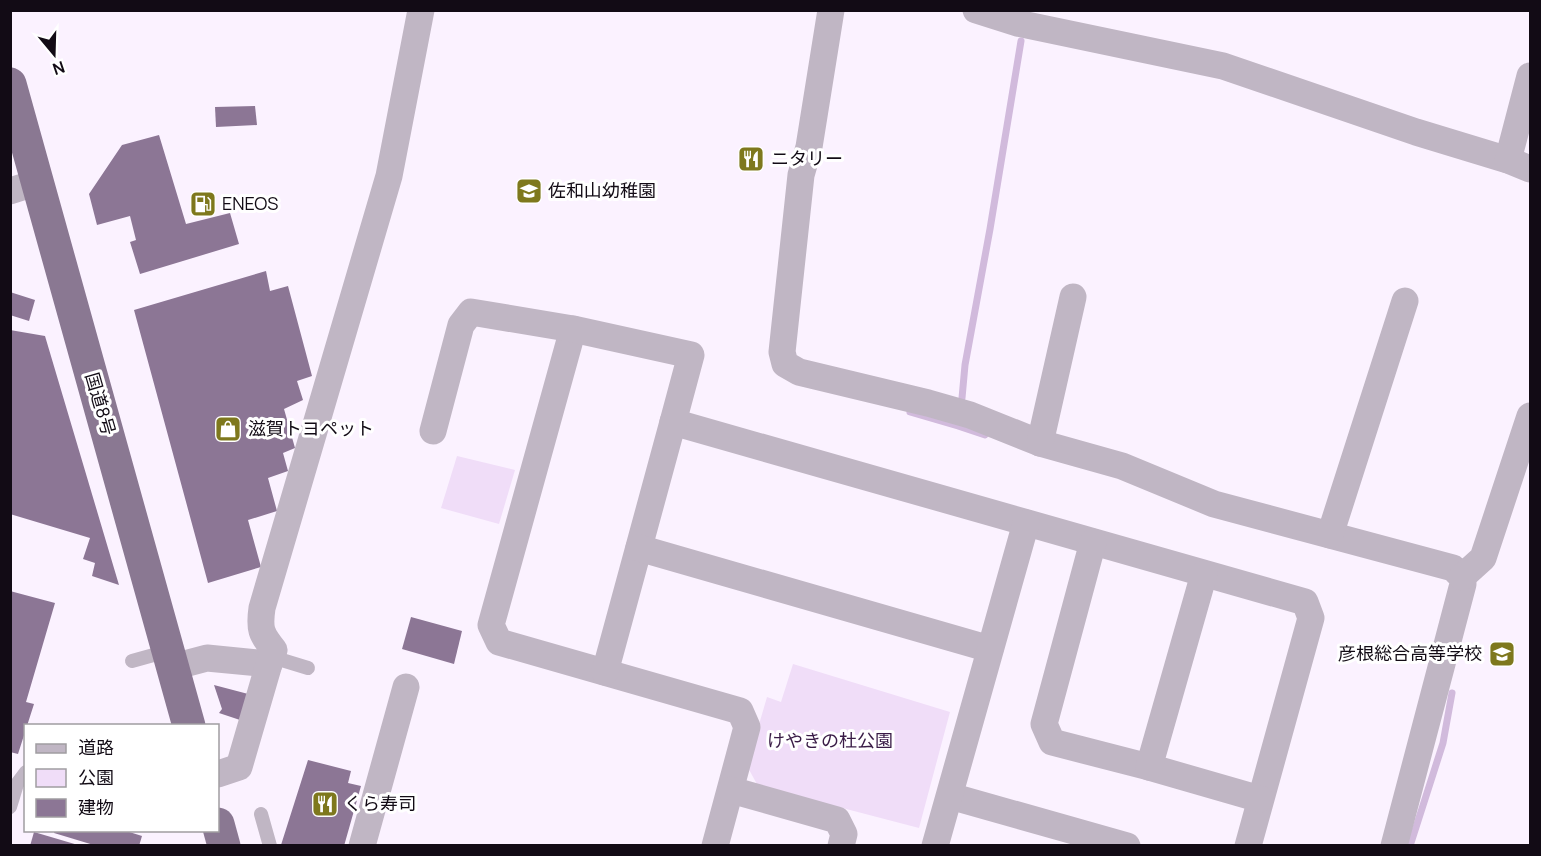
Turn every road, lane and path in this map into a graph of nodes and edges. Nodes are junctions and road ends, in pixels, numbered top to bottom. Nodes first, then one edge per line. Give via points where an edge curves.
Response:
1 (421, 10) edge
2 (831, 10) edge
3 (976, 10) edge
4 (1530, 76) edge
5 (10, 84) edge
6 (1519, 164) edge
7 (24, 186) edge
8 (1073, 297) dead end
9 (1405, 301) dead end
10 (573, 329) junction
11 (1530, 416) edge
12 (674, 422) junction
13 (433, 431) dead end
14 (1040, 443) junction
15 (1026, 523) junction
16 (1330, 535) junction
17 (1093, 542) junction
18 (639, 548) junction
19 (1204, 574) junction
20 (1462, 577) junction
21 (990, 649) junction
22 (171, 659) junction
23 (132, 661) dead end
24 (270, 661) junction
25 (308, 668) dead end
26 (604, 672) junction
27 (406, 687) dead end
28 (188, 724) edge
29 (1149, 767) junction
30 (219, 774) edge
31 (24, 775) edge
32 (731, 790) junction
33 (950, 796) junction
34 (1260, 799) junction
35 (10, 807) edge
36 (261, 814) dead end
37 (219, 828) edge
38 (224, 846) edge
39 (270, 846) edge
40 (362, 846) edge
41 (715, 846) edge
42 (841, 846) edge
43 (935, 846) edge
44 (1126, 846) edge
45 (1248, 846) edge
46 (1394, 846) edge

1 - 24 street via 389,176 262,608 259,626 274,650
2 - 14 street via 801,175 782,352 785,364 799,372 970,415
3 - 6 street via 1017,23 1223,66
4 - 6 street
5 - 7 highway, 国道8号
7 - 22 highway, 国道8号
8 - 14 street
9 - 16 street
10 - 12 street via 691,355
10 - 13 street via 471,312 461,325
10 - 26 street via 491,626 499,642
11 - 20 street via 1483,558
12 - 15 street
12 - 18 street
14 - 16 street via 1122,465 1214,504
15 - 17 street
15 - 21 street
16 - 20 street via 1453,568
17 - 19 street
17 - 29 street via 1044,724 1052,742
18 - 21 street
18 - 26 street
19 - 29 street
19 - 34 street via 1305,602 1311,618
20 - 46 street
21 - 33 street
22 - 23 lane
22 - 24 street
22 - 28 highway, 国道8号
24 - 25 lane
24 - 30 street via 239,767
26 - 32 street via 740,711 747,727
27 - 40 street
29 - 34 street
31 - 35 lane
32 - 41 street
32 - 42 street via 837,820 844,834
33 - 43 street
33 - 44 street
34 - 45 street
36 - 39 lane
37 - 38 highway

